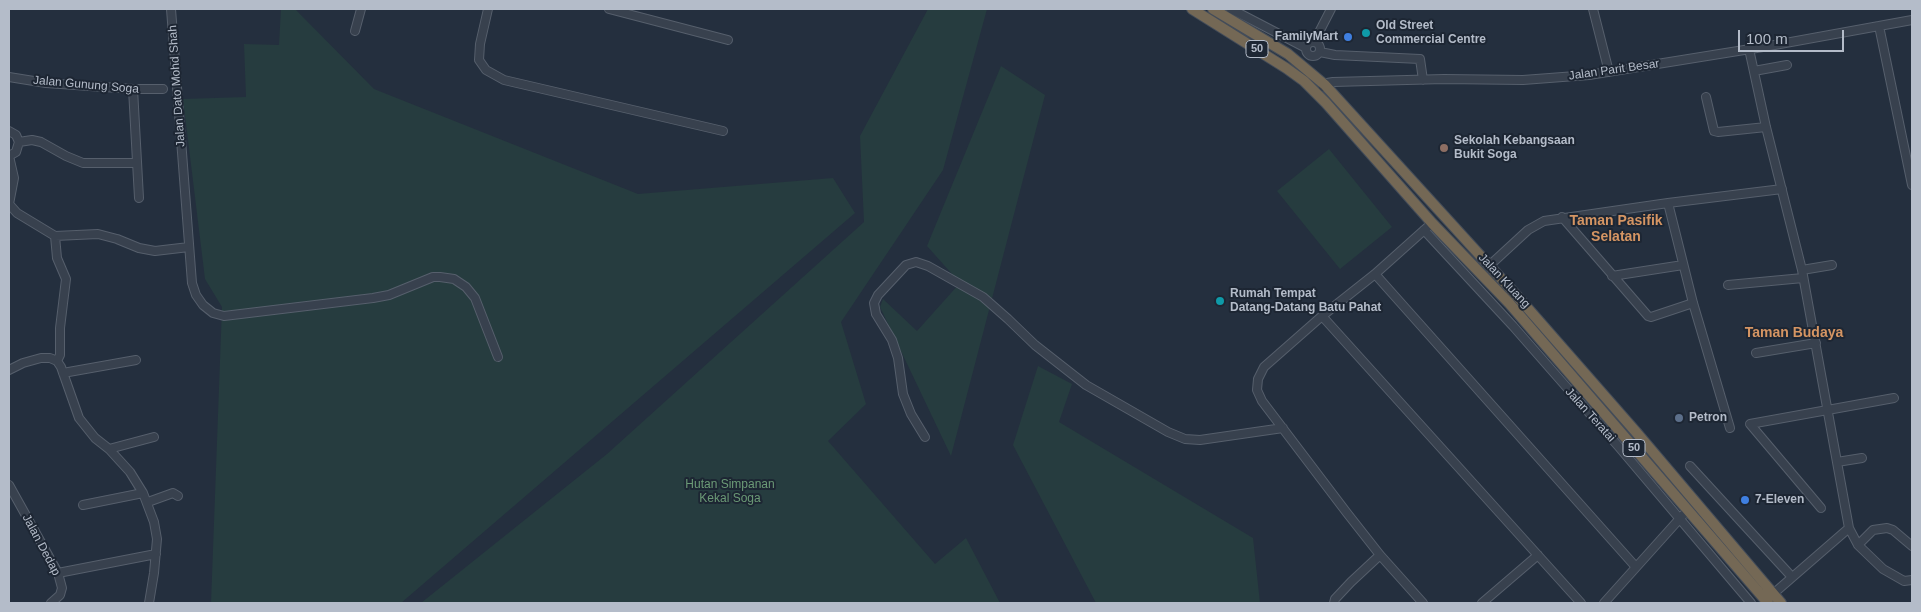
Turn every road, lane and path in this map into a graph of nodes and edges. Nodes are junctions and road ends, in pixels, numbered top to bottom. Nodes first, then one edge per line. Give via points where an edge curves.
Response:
1 (171, 9) edge
2 (361, 9) edge
3 (488, 9) edge
4 (609, 9) edge
5 (1192, 9) edge
6 (1213, 9) edge
7 (1231, 9) edge
8 (1331, 9) edge
9 (1593, 9) edge
10 (1912, 20) edge
11 (1880, 26) junction
12 (354, 32) dead end
13 (728, 40) dead end
14 (1314, 42) junction
15 (1306, 48) junction
16 (1749, 49) junction
17 (1320, 52) junction
18 (1787, 65) dead end
19 (1608, 69) junction
20 (1754, 70) junction
21 (9, 77) edge
22 (1423, 80) junction
23 (1325, 84) junction
24 (133, 89) junction
25 (163, 89) dead end
26 (1317, 95) junction
27 (1706, 97) dead end
28 (1766, 127) junction
29 (9, 131) edge
30 (723, 131) dead end
31 (19, 142) junction
32 (9, 156) edge
33 (137, 163) junction
34 (1912, 185) edge
35 (1782, 189) junction
36 (1426, 197) junction
37 (139, 198) dead end
38 (1668, 202) junction
39 (1562, 217) junction
40 (1428, 226) junction
41 (55, 236) junction
42 (189, 247) junction
43 (1832, 264) dead end
44 (1490, 265) junction
45 (1683, 265) junction
46 (1375, 274) junction
47 (1803, 274) junction
48 (1612, 276) junction
49 (1728, 285) dead end
50 (1693, 303) junction
51 (1322, 316) junction
52 (1816, 343) junction
53 (1756, 353) dead end
54 (498, 357) dead end
55 (136, 360) dead end
56 (57, 361) junction
57 (9, 370) edge
58 (63, 373) junction
59 (1894, 398) dead end
60 (1583, 400) junction
61 (1827, 410) junction
62 (1283, 428) junction
63 (1730, 428) dead end
64 (154, 437) dead end
65 (924, 438) dead end
66 (109, 449) junction
67 (1862, 458) dead end
68 (1837, 462) junction
69 (1690, 466) dead end
70 (9, 485) edge
71 (143, 492) junction
72 (178, 496) dead end
73 (148, 502) junction
74 (83, 505) dead end
75 (1820, 508) dead end
76 (1688, 510) junction
77 (1679, 518) junction
78 (1849, 528) junction
79 (1858, 545) junction
80 (1912, 546) edge
81 (156, 554) junction
82 (1380, 555) junction
83 (1538, 555) junction
84 (1635, 566) junction
85 (58, 573) junction
86 (1792, 577) junction
87 (1912, 580) edge
88 (1770, 599) edge
89 (51, 603) edge
90 (149, 603) edge
91 (1334, 603) edge
92 (1423, 603) edge
93 (1482, 603) edge
94 (1581, 603) edge
95 (1604, 603) edge
96 (1751, 603) edge
97 (1781, 603) edge

1 - 42 street, Jalan Dato Mohd Shah
2 - 12 street
3 - 30 street via 479,60 486,70 504,80
4 - 13 street
5 - 26 highway, Jalan Kluang / 50 via 1286,68
6 - 23 highway, Jalan Kluang / 50 via 1288,54
7 - 15 street
8 - 14 street
9 - 19 street
10 - 11 street, Jalan Parit Besar
11 - 16 street, Jalan Parit Besar
11 - 34 street
14 - 15 street
14 - 17 street via 1320,46
15 - 17 street via 1310,56 1315,57
16 - 19 street, Jalan Parit Besar
16 - 20 street
17 - 22 street via 1420,60
18 - 20 street
19 - 22 street, Jalan Parit Besar via 1531,80
20 - 28 street
21 - 24 street, Jalan Gunung Soga
22 - 23 street, Jalan Parit Besar
23 - 26 street
23 - 36 highway, Jalan Kluang / 50
24 - 25 street, Jalan Gunung Soga
24 - 33 street
26 - 40 highway, Jalan Kluang / 50
27 - 28 street via 1714,131
28 - 35 street
29 - 31 street
31 - 32 street via 16,152
31 - 33 street via 41,142 70,159 83,162
32 - 41 street via 14,178 9,204 17,213
33 - 37 street
35 - 38 street
35 - 47 street
36 - 40 highway via 1434,211
36 - 44 highway, Jalan Kluang / 50
38 - 39 street
38 - 45 street
39 - 44 street via 1528,230
39 - 48 street
40 - 46 street
40 - 60 highway, Jalan Kluang / 50 via 1508,303
41 - 42 street via 98,234 156,251
41 - 56 street via 58,258 66,279
42 - 54 street, Jalan Dato Mohd Shah via 196,295 213,313 224,316 373,298 405,290 433,277 454,279 475,298
43 - 47 street
44 - 88 highway, Jalan Kluang / 50 via 1636,432
45 - 48 street
45 - 50 street
46 - 51 street
46 - 84 street
47 - 49 street
47 - 52 street
48 - 50 street via 1651,316
50 - 63 street
51 - 62 street via 1264,368 1258,379 1257,390 1262,401
51 - 83 street
52 - 53 street
52 - 61 street
55 - 58 street
56 - 57 street via 41,358
56 - 58 street
58 - 66 street via 79,418
59 - 61 street
60 - 76 highway, Jalan Kluang / 50
60 - 77 street, Jalan Teratai
61 - 68 street
61 - 75 street via 1750,424
62 - 65 street via 1200,440 1185,439 1168,432 1086,385 983,297 916,262 906,265 874,303 876,314 892,340 898,358 902,394
62 - 82 street
64 - 66 street
66 - 71 street
67 - 68 street
68 - 78 street
69 - 86 street
70 - 85 street, Jalan Dedap
71 - 73 street
71 - 74 street
72 - 73 street via 173,493
73 - 81 street via 157,539
76 - 77 street
76 - 88 highway, Jalan Kluang / 50
77 - 84 street
77 - 96 street, Jalan Teratai
78 - 79 street
78 - 86 street
79 - 80 street via 1873,530 1887,528
79 - 87 street via 1883,569 1904,581
81 - 85 street
81 - 90 street
82 - 91 street
82 - 92 street
83 - 93 street
83 - 94 street
84 - 95 street
85 - 89 street, Jalan Dedap via 62,588 60,595
86 - 88 street
88 - 97 highway, Jalan Kluang / 50

